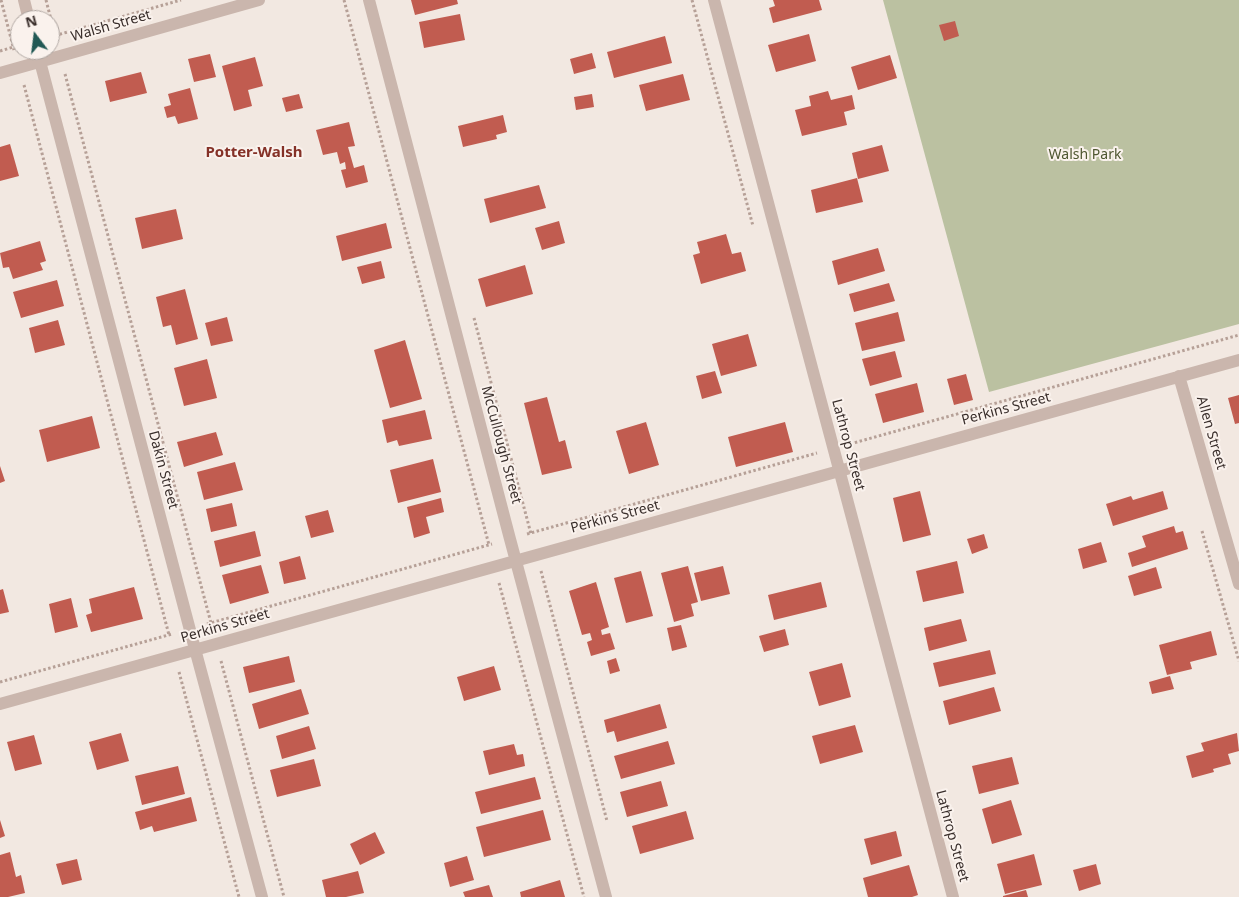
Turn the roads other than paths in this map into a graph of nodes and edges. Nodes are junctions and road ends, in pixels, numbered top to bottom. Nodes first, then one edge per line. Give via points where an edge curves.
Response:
1 (259, 0) edge
2 (369, 0) edge
3 (714, 0) edge
4 (60, 56) edge
5 (32, 60) edge
6 (40, 60) edge
7 (0, 73) edge
8 (1239, 360) edge
9 (1179, 376) junction
10 (839, 470) junction
11 (516, 560) junction
12 (1239, 584) edge
13 (195, 649) junction
14 (0, 704) edge
15 (262, 897) edge
16 (606, 897) edge
17 (953, 897) edge

1 - 4 street, Walsh Street
2 - 11 street, McCullough Street
3 - 10 street, Lathrop Street
5 - 7 street, Walsh Street
6 - 13 street, Dakin Street
8 - 9 street, Perkins Street
9 - 10 street, Perkins Street
9 - 12 street, Allen Street
10 - 11 street, Perkins Street
10 - 17 street, Lathrop Street
11 - 13 street, Perkins Street
11 - 16 street, McCullough Street
13 - 14 street, Perkins Street
13 - 15 street, Dakin Street

